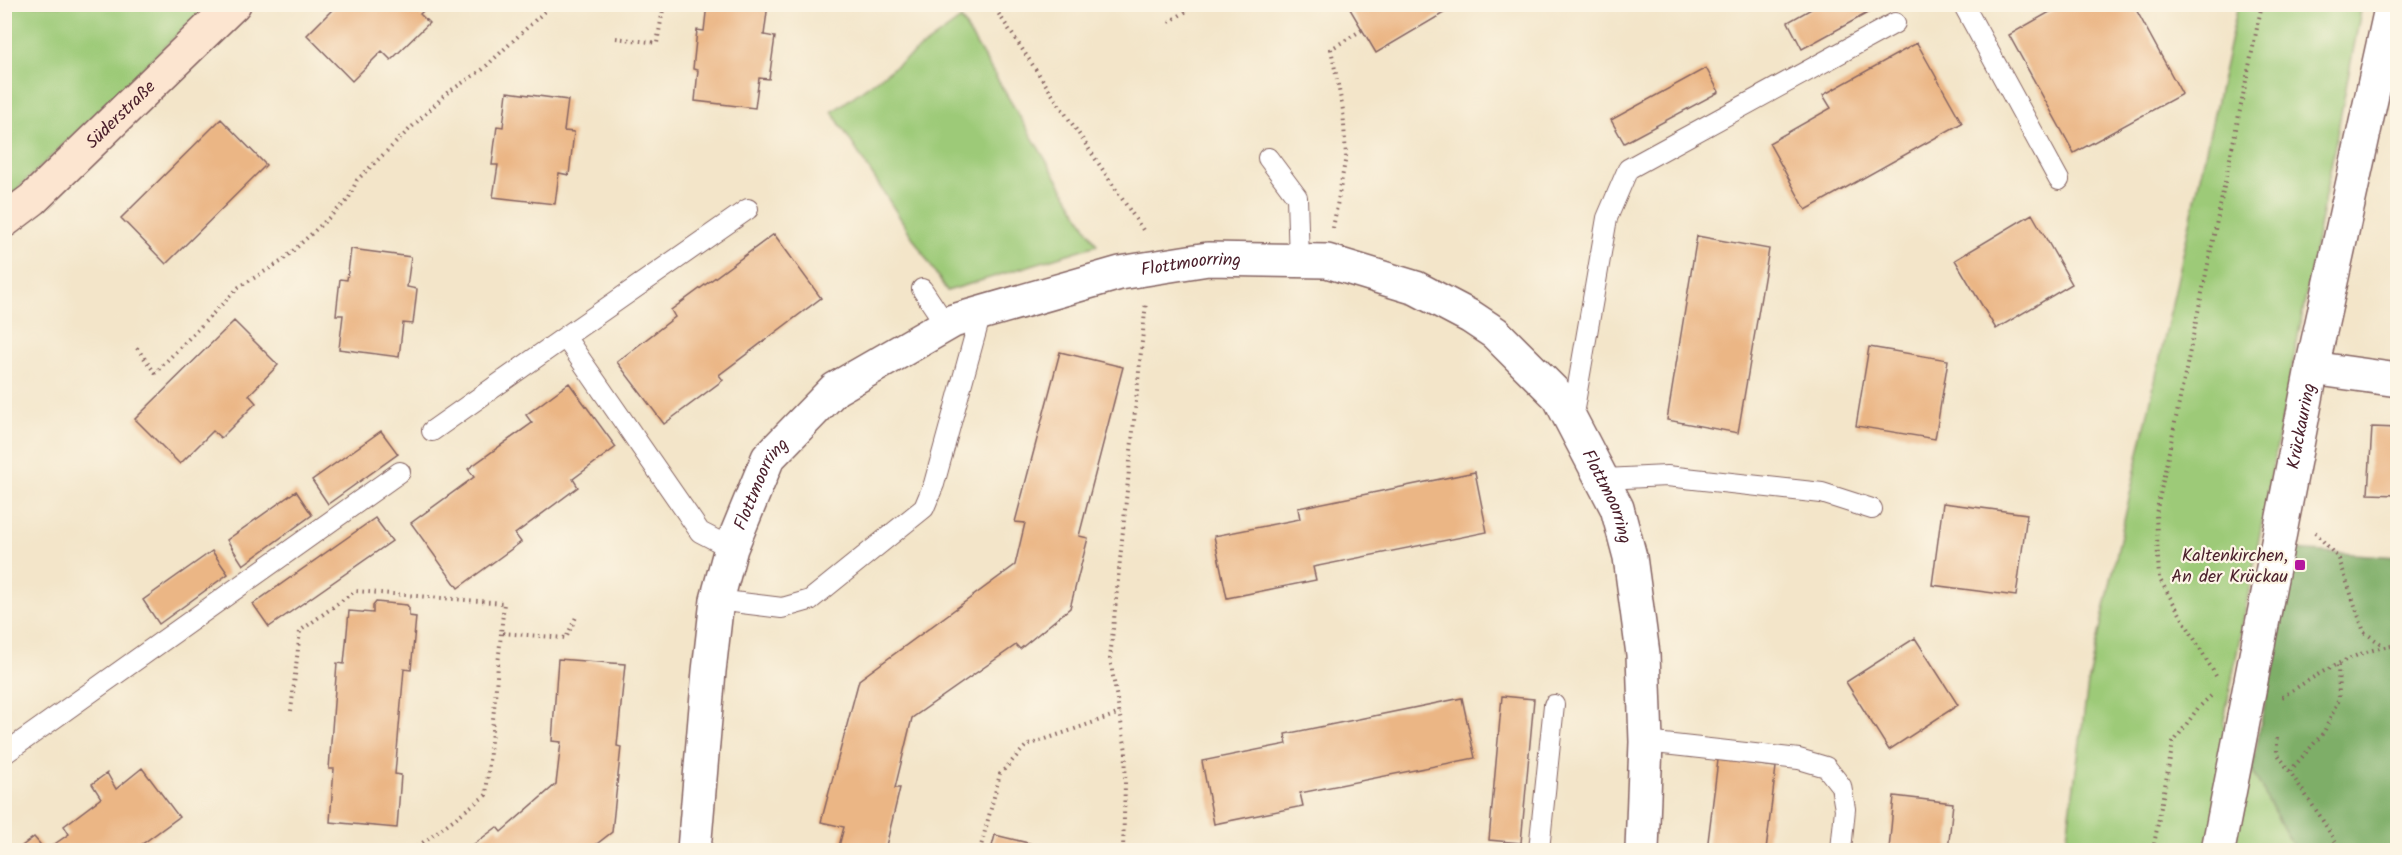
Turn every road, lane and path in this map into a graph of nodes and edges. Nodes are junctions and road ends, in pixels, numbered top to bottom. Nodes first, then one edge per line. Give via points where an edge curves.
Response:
1 (234, 4) edge
2 (664, 4) edge
3 (992, 4) edge
4 (1198, 4) edge
5 (1964, 4) edge
6 (2262, 4) edge
7 (2392, 4) edge
8 (546, 10) dead end
9 (1169, 22) dead end
10 (1895, 23) dead end
11 (1362, 30) dead end
12 (616, 38) dead end
13 (1268, 158) dead end
14 (2059, 180) dead end
15 (748, 209) dead end
16 (4, 221) edge
17 (1313, 261) junction
18 (1151, 268) junction
19 (922, 289) dead end
20 (981, 314) junction
21 (946, 325) junction
22 (565, 337) junction
23 (137, 348) dead end
24 (2312, 369) junction
25 (2393, 380) edge
26 (1572, 420) junction
27 (432, 431) dead end
28 (400, 472) dead end
29 (1604, 479) junction
30 (1872, 509) dead end
31 (2284, 513) junction
32 (731, 548) junction
33 (717, 600) junction
34 (577, 615) dead end
35 (501, 633) junction
36 (2397, 645) edge
37 (2384, 646) junction
38 (2338, 662) junction
39 (2235, 688) junction
40 (2282, 697) junction
41 (1554, 705) dead end
42 (2280, 706) dead end
43 (291, 711) dead end
44 (1120, 714) junction
45 (2277, 733) dead end
46 (1646, 742) junction
47 (4, 754) edge
48 (2290, 771) junction
49 (413, 850) edge
50 (694, 850) edge
51 (980, 850) edge
52 (1123, 850) edge
53 (1539, 850) edge
54 (1642, 850) edge
55 (1841, 850) edge
56 (2153, 850) edge
57 (2218, 850) edge
58 (2340, 850) edge

1 - 16 street, Süderstraße via 33,199
2 - 12 path via 657,43
3 - 18 path via 1149,239
4 - 9 path
5 - 14 lane
6 - 39 path via 2156,514 2159,578
7 - 24 street, Krückauring
8 - 23 path via 482,70 447,93 357,180 348,200 282,261 239,287 155,373
10 - 26 lane via 1628,169 1607,218
11 - 17 path via 1331,49 1343,110 1346,156
13 - 17 lane via 1297,197
15 - 22 lane
17 - 18 street, Flottmoorring via 1208,259
17 - 26 street, Flottmoorring via 1416,288 1471,317 1495,333 1559,397
18 - 20 street, Flottmoorring via 1120,273
18 - 44 path via 1110,659
19 - 21 lane
20 - 21 street, Flottmoorring
20 - 33 lane via 934,484 924,507 810,600 782,608
21 - 32 street, Flottmoorring via 835,389 768,458
22 - 27 lane
22 - 32 lane via 700,532
24 - 25 street
24 - 31 street, Krückauring
26 - 29 street, Flottmoorring
28 - 47 lane
29 - 30 lane via 1667,476 1822,493
29 - 46 street, Flottmoorring via 1617,508 1630,557 1643,654
31 - 37 path via 2318,534 2339,559 2364,632
31 - 39 street, Krückauring
32 - 33 street, Flottmoorring
33 - 50 street, Flottmoorring
34 - 35 path via 566,638
35 - 43 path via 504,603 355,591 300,631
35 - 49 path via 486,795
36 - 37 path
37 - 38 path
38 - 40 path
38 - 48 path via 2338,699 2324,732
39 - 40 path
39 - 56 path via 2198,708 2173,744
39 - 57 street, Krückauring
40 - 42 path
41 - 53 lane
44 - 51 path via 1026,746 1000,774
44 - 52 path via 1126,751
45 - 48 path via 2277,753
46 - 54 street, Flottmoorring
46 - 55 lane via 1799,759 1826,767 1841,786 1845,809
48 - 58 path

